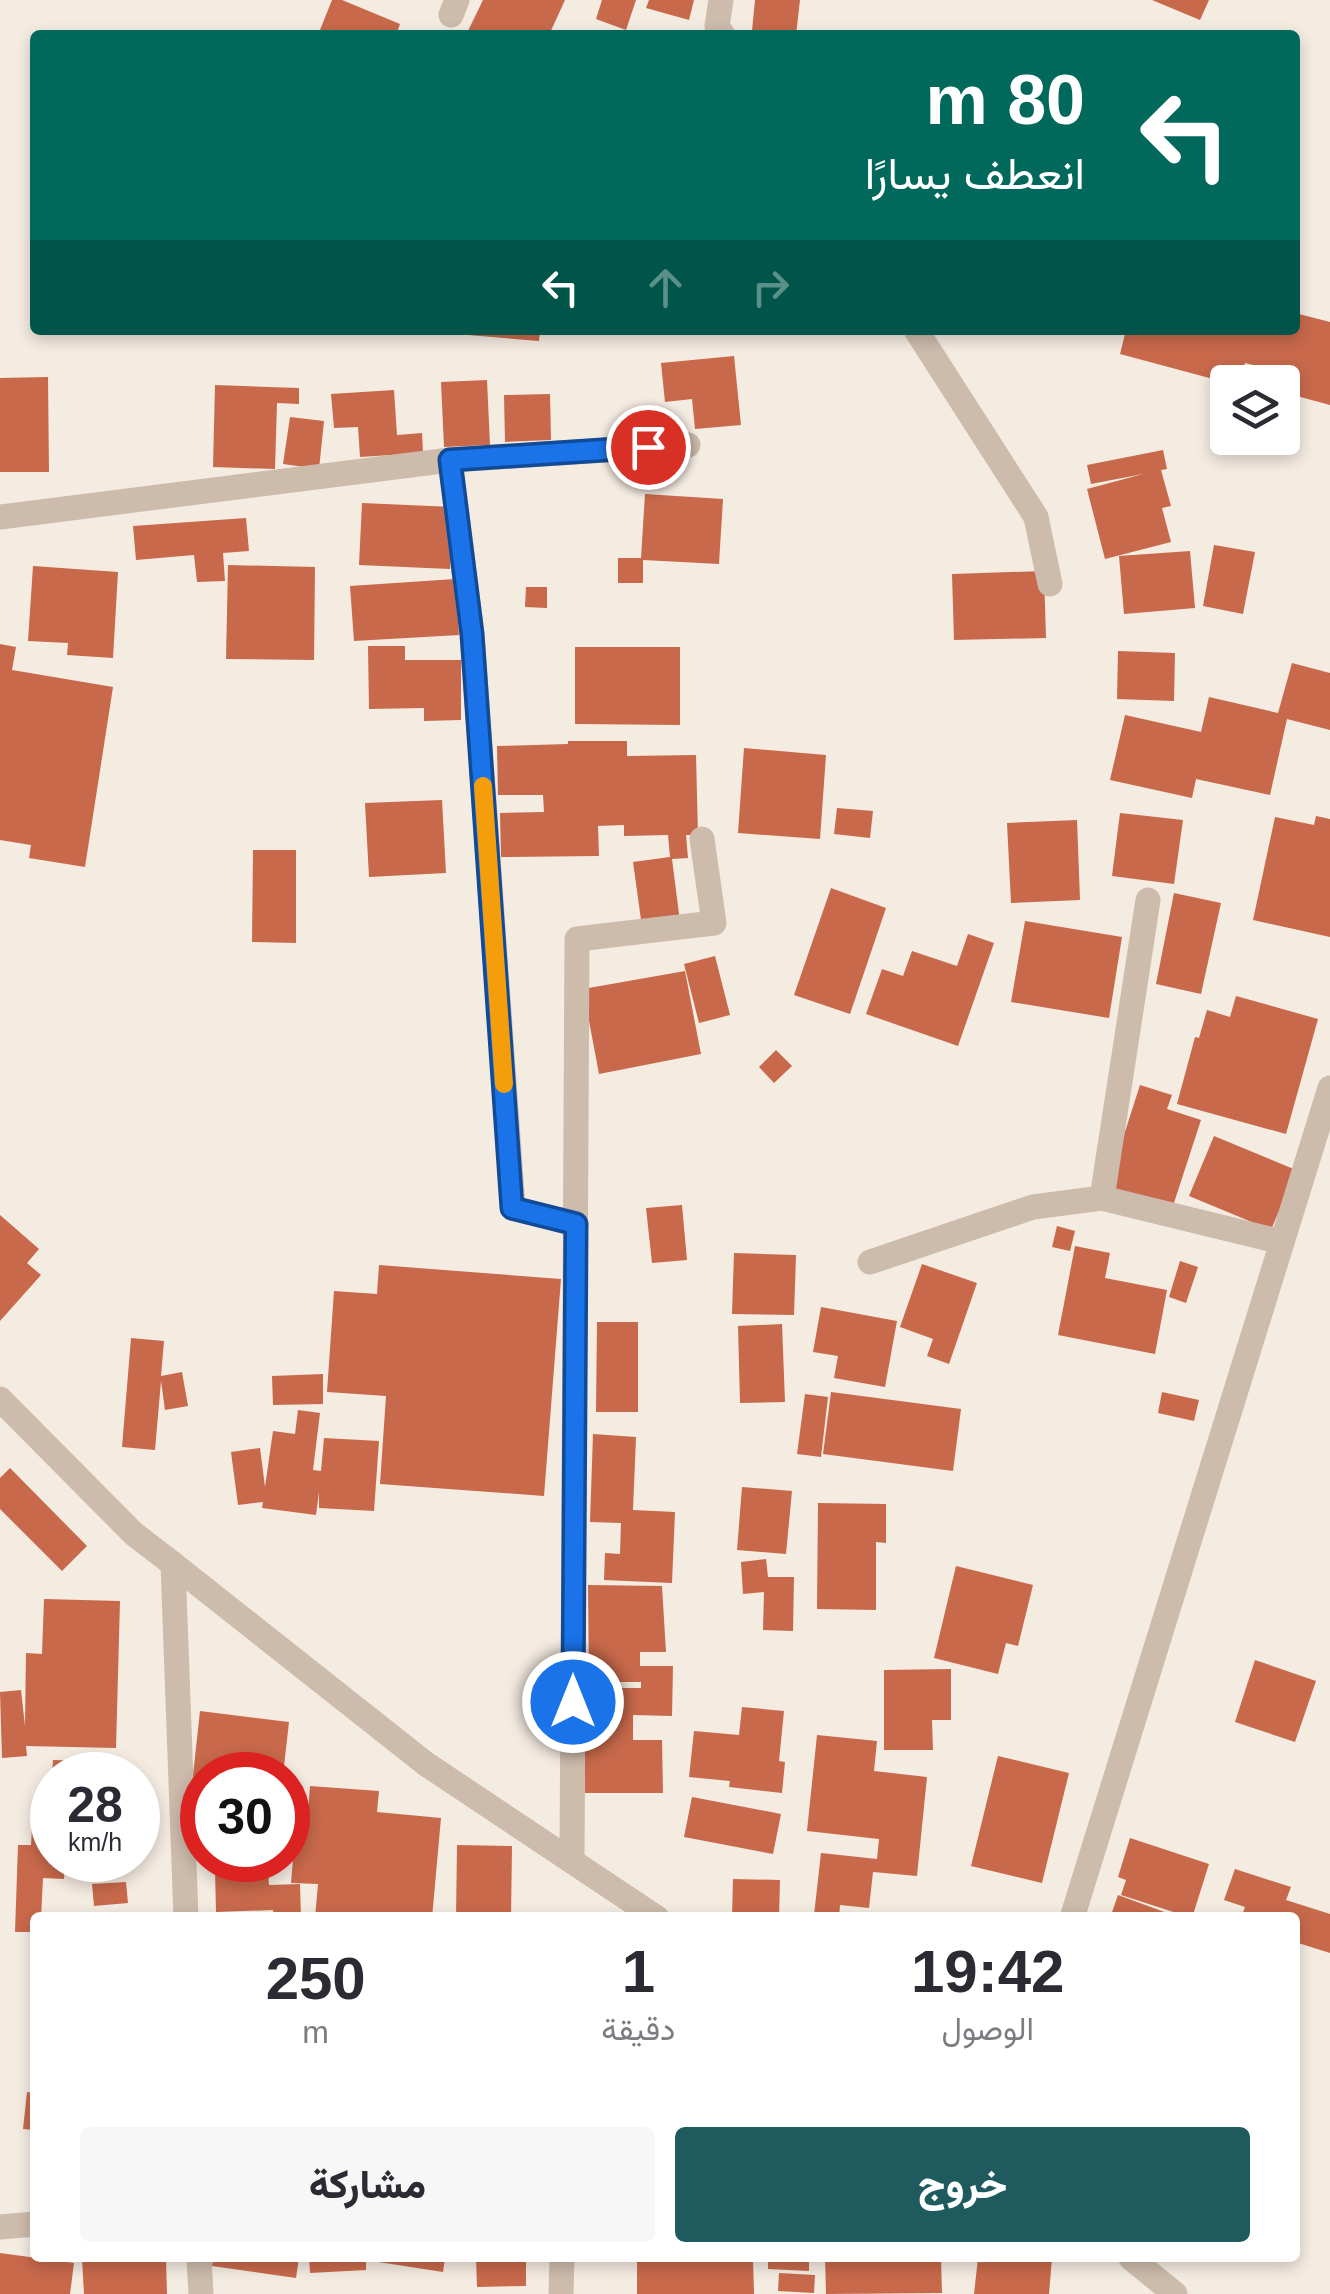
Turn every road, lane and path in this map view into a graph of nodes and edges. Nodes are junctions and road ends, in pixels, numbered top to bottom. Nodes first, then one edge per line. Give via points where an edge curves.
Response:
1 (721, 0) edge
2 (721, 30) edge
3 (919, 335) edge
4 (688, 445) dead end
5 (450, 460) junction
6 (0, 517) edge
7 (1050, 584) dead end
8 (702, 839) dead end
9 (1148, 900) dead end
10 (1330, 1088) edge
11 (1102, 1198) junction
12 (576, 1224) junction
13 (1282, 1242) junction
14 (870, 1262) dead end
15 (0, 1399) edge
16 (173, 1564) junction
17 (572, 1861) junction
18 (186, 1912) edge
19 (648, 1912) edge
20 (1074, 1912) edge
21 (30, 2224) edge
22 (0, 2227) edge
23 (199, 2262) edge
24 (562, 2262) edge
25 (1136, 2262) edge
26 (200, 2294) edge
27 (561, 2294) edge
28 (1176, 2294) edge

1 - 2 street
3 - 7 street via 1036,517
4 - 5 street
5 - 6 street
5 - 12 street via 472,634 512,1208
8 - 12 street via 714,923 578,938
9 - 11 street
10 - 13 street
11 - 13 street
11 - 14 street via 1033,1207
12 - 17 street
13 - 20 street
15 - 16 street via 134,1534
16 - 17 street via 426,1764
16 - 18 street
17 - 19 street
21 - 22 street
23 - 26 street
24 - 27 street
25 - 28 street

